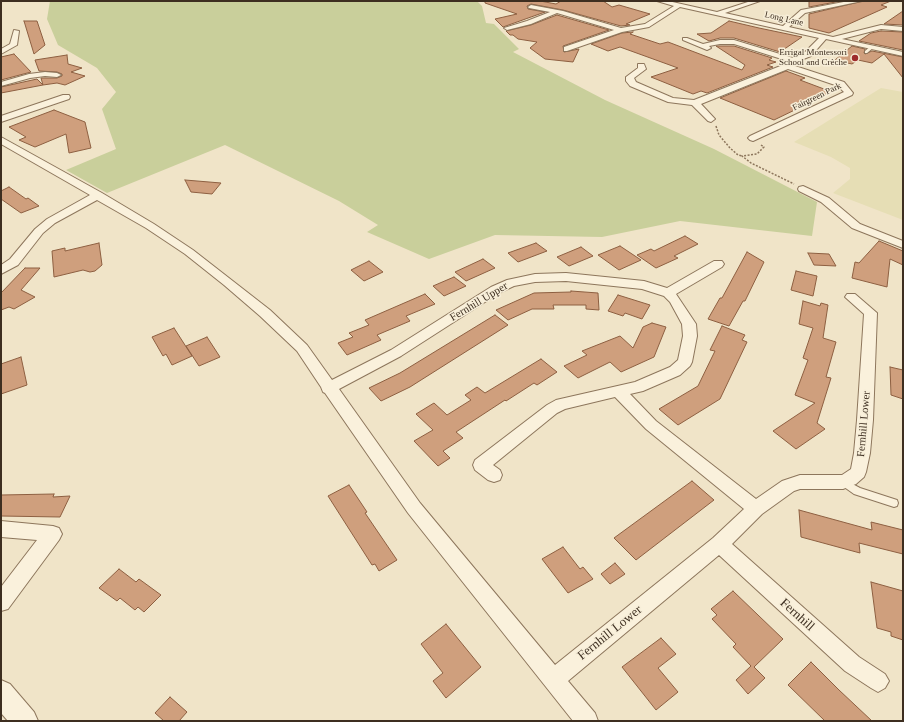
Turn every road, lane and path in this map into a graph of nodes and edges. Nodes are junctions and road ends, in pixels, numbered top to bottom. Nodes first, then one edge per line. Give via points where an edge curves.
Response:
1 (660, 1) edge
2 (757, 1) edge
3 (859, 1) edge
4 (679, 5) junction
5 (531, 7) dead end
6 (556, 11) junction
7 (718, 14) junction
8 (507, 28) dead end
9 (784, 28) junction
10 (903, 29) edge
11 (621, 30) junction
12 (16, 32) dead end
13 (824, 37) junction
14 (685, 39) dead end
15 (834, 39) junction
16 (872, 47) junction
17 (567, 49) dead end
18 (1, 52) edge
19 (866, 52) dead end
20 (903, 54) edge
21 (793, 60) junction
22 (641, 66) dead end
23 (787, 66) junction
24 (57, 75) dead end
25 (1, 84) edge
26 (66, 97) dead end
27 (695, 103) junction
28 (1, 119) edge
29 (711, 119) joint
30 (753, 138) joint
31 (1, 140) edge
32 (742, 156) junction
33 (803, 189) joint
34 (98, 195) junction
35 (903, 245) edge
36 (718, 264) dead end
37 (1, 270) edge
38 (668, 293) junction
39 (851, 297) dead end
40 (328, 388) junction
41 (618, 392) junction
42 (494, 475) dead end
43 (843, 482) junction
44 (894, 503) dead end
45 (756, 509) junction
46 (1, 529) edge
47 (719, 544) junction
48 (1, 602) edge
49 (554, 679) junction
50 (878, 681) dead end
51 (1, 692) edge
52 (25, 721) edge
53 (587, 721) edge

1 - 4 street, Long Lane
2 - 7 street
3 - 9 street via 803,11
4 - 7 street, Long Lane
4 - 11 street via 647,26
5 - 6 street
6 - 8 street via 529,23
6 - 11 street
7 - 9 street, Long Lane
9 - 13 street, Long Lane
10 - 15 street via 880,27
11 - 17 street
12 - 18 street via 13,46
13 - 15 street, Long Lane
13 - 21 street via 808,54
14 - 21 street via 705,47 720,42 734,42
15 - 16 street, Long Lane
16 - 19 lane
16 - 20 street, Long Lane
21 - 23 street
22 - 27 street via 642,69 630,77 633,84 671,100
23 - 27 street
23 - 30 street, Fairgreen Park via 841,84 849,93
24 - 25 street via 45,71
26 - 28 street
27 - 29 street
29 - 32 path via 719,135
30 - 32 path via 764,147 757,154
31 - 34 street
32 - 33 path via 750,163
33 - 35 street via 824,200 856,226
34 - 37 street via 51,221 39,231 14,262
34 - 40 street via 189,252 265,313 302,348
36 - 38 street
38 - 40 street, Fernhill Upper via 644,285 566,277 535,278 511,283 495,290 396,353
38 - 41 street via 689,324 690,336 684,362 658,379
39 - 43 street, Fernhill Lower via 870,313 870,320 862,454 858,472
40 - 49 street via 414,508
41 - 42 street via 561,404 552,409 481,465
41 - 45 street via 657,430
43 - 44 lane via 857,491
43 - 45 street, Fernhill Lower via 800,482 788,486
45 - 47 street, Fernhill Lower
46 - 48 street via 53,534
47 - 49 street, Fernhill Lower
47 - 50 street, Fernhill via 852,664
49 - 53 street
51 - 52 street

